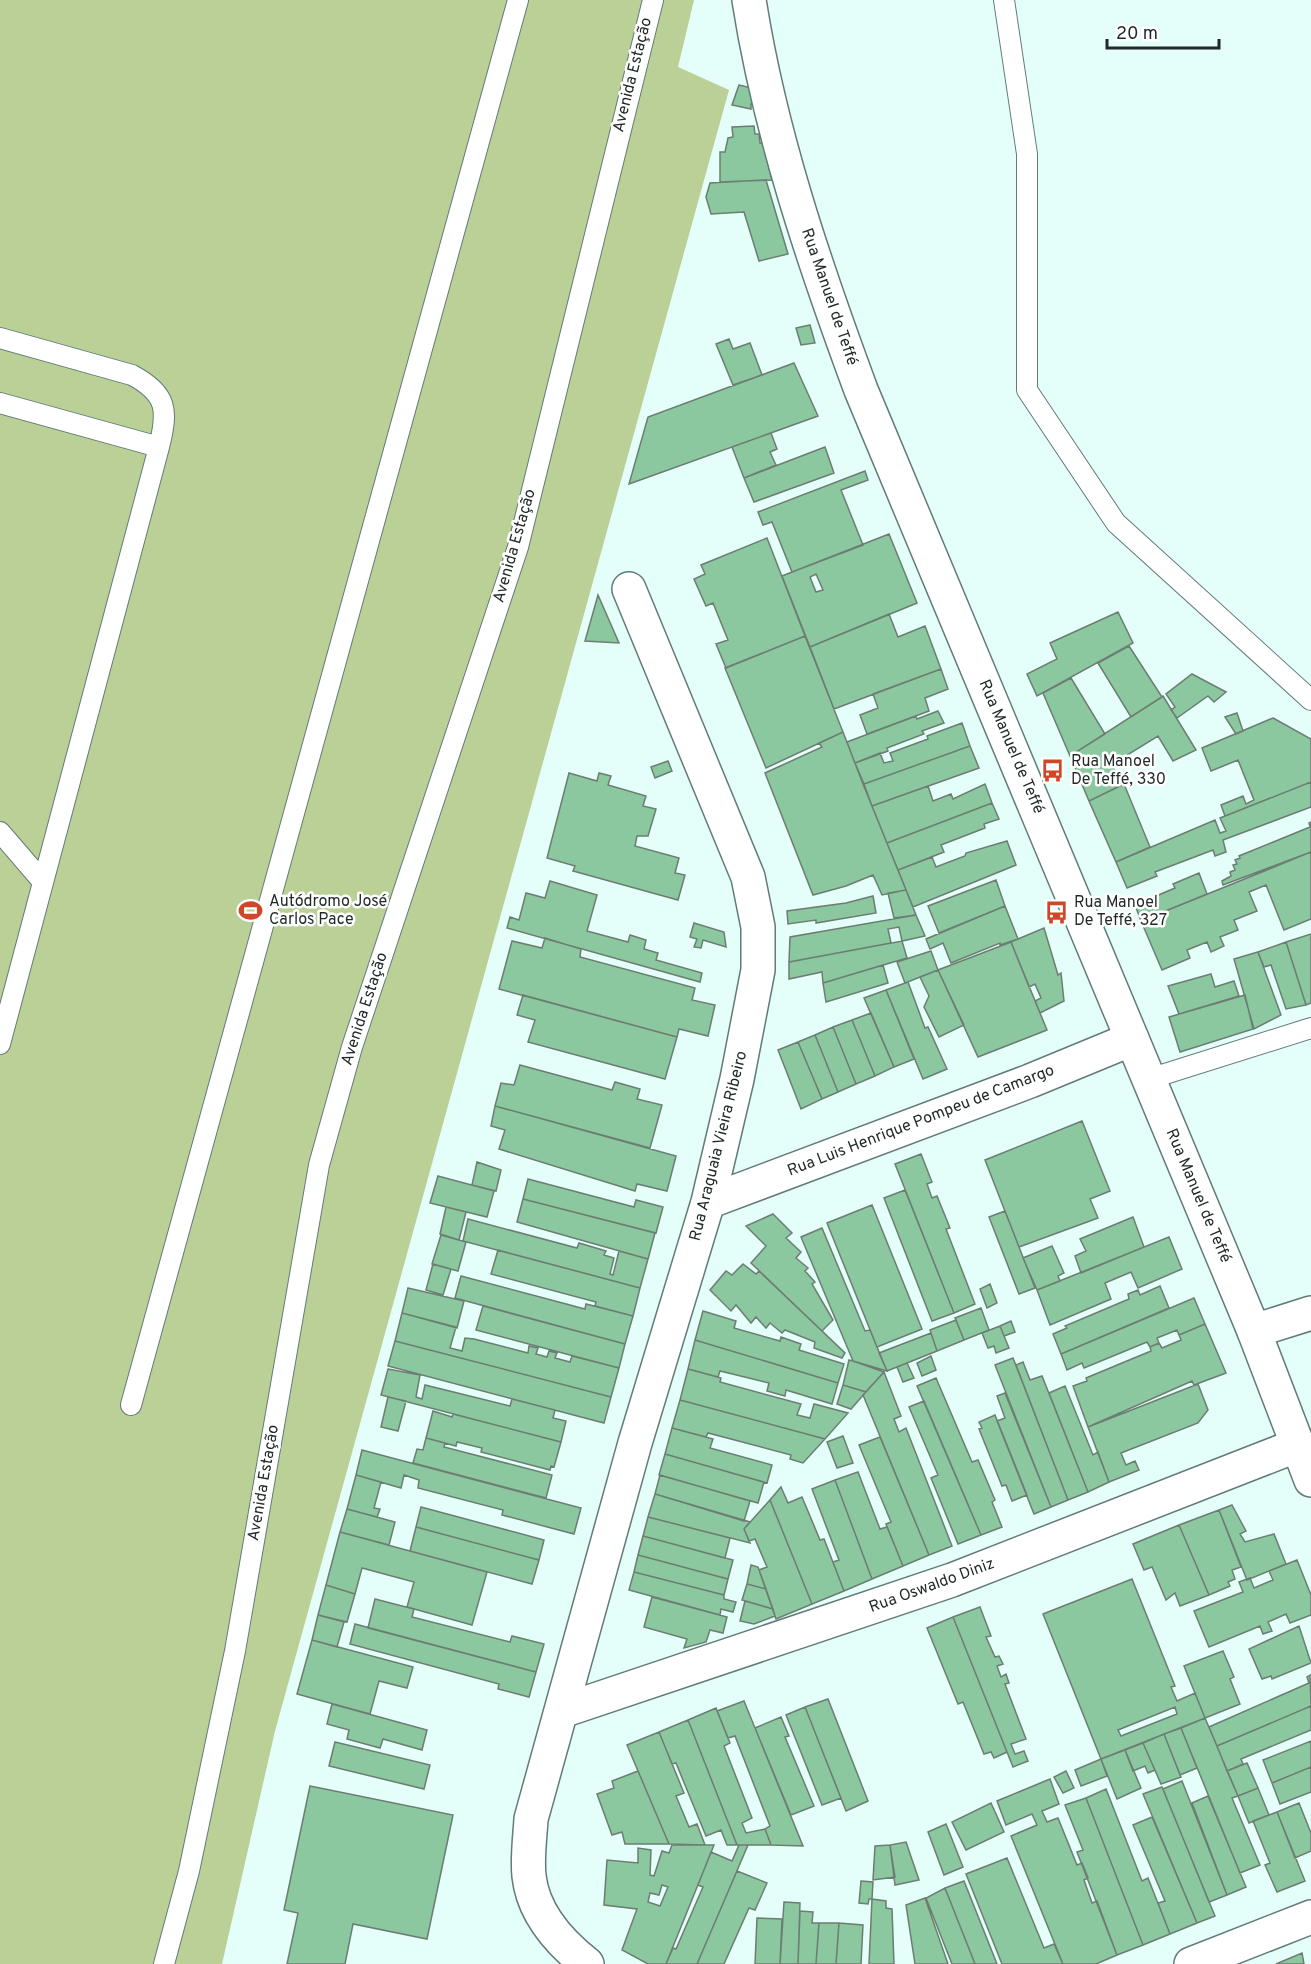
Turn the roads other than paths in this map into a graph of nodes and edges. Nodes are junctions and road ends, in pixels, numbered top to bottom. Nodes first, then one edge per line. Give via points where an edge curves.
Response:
1 (518, 0) edge
2 (653, 0) edge
3 (744, 0) edge
4 (1004, 0) edge
5 (0, 338) edge
6 (0, 403) edge
7 (159, 447) junction
8 (629, 589) dead end
9 (1311, 700) edge
10 (0, 832) edge
11 (43, 882) junction
12 (1311, 1028) edge
13 (1132, 1038) junction
14 (0, 1044) edge
15 (1149, 1078) junction
16 (708, 1202) junction
17 (1311, 1313) edge
18 (1254, 1331) junction
19 (131, 1405) dead end
20 (1298, 1445) junction
21 (1311, 1480) edge
22 (562, 1711) junction
23 (1311, 1917) edge
24 (164, 1964) edge
25 (587, 1964) edge
26 (1191, 1964) edge

1 - 19 lane
2 - 24 lane, Avenida Estação via 518,547 352,1047 319,1165 235,1651 189,1871
3 - 13 street, Rua Manuel de Teffé via 812,258 861,390
4 - 9 lane via 1027,154 1027,390 1116,524
5 - 7 lane via 132,375 148,384 159,394 164,408
6 - 7 lane
7 - 11 lane
8 - 16 street, Rua Araguaia Vieira Ribeiro via 748,877 758,927 758,970
10 - 11 lane
11 - 14 lane
12 - 15 lane
13 - 15 street, Rua Manuel de Teffé
13 - 16 street, Rua Luis Henrique Pompeu de Camargo via 1030,1081
15 - 18 street, Rua Manuel de Teffé
16 - 22 street, Rua Araguaia Vieira Ribeiro
17 - 18 street
18 - 20 street, Rua Manuel de Teffé
20 - 21 street, Rua Manuel de Teffé
20 - 22 street, Rua Oswaldo Diniz via 952,1580
22 - 25 street, Rua Araguaia Vieira Ribeiro via 531,1819 529,1876 543,1918 564,1947
23 - 26 street

